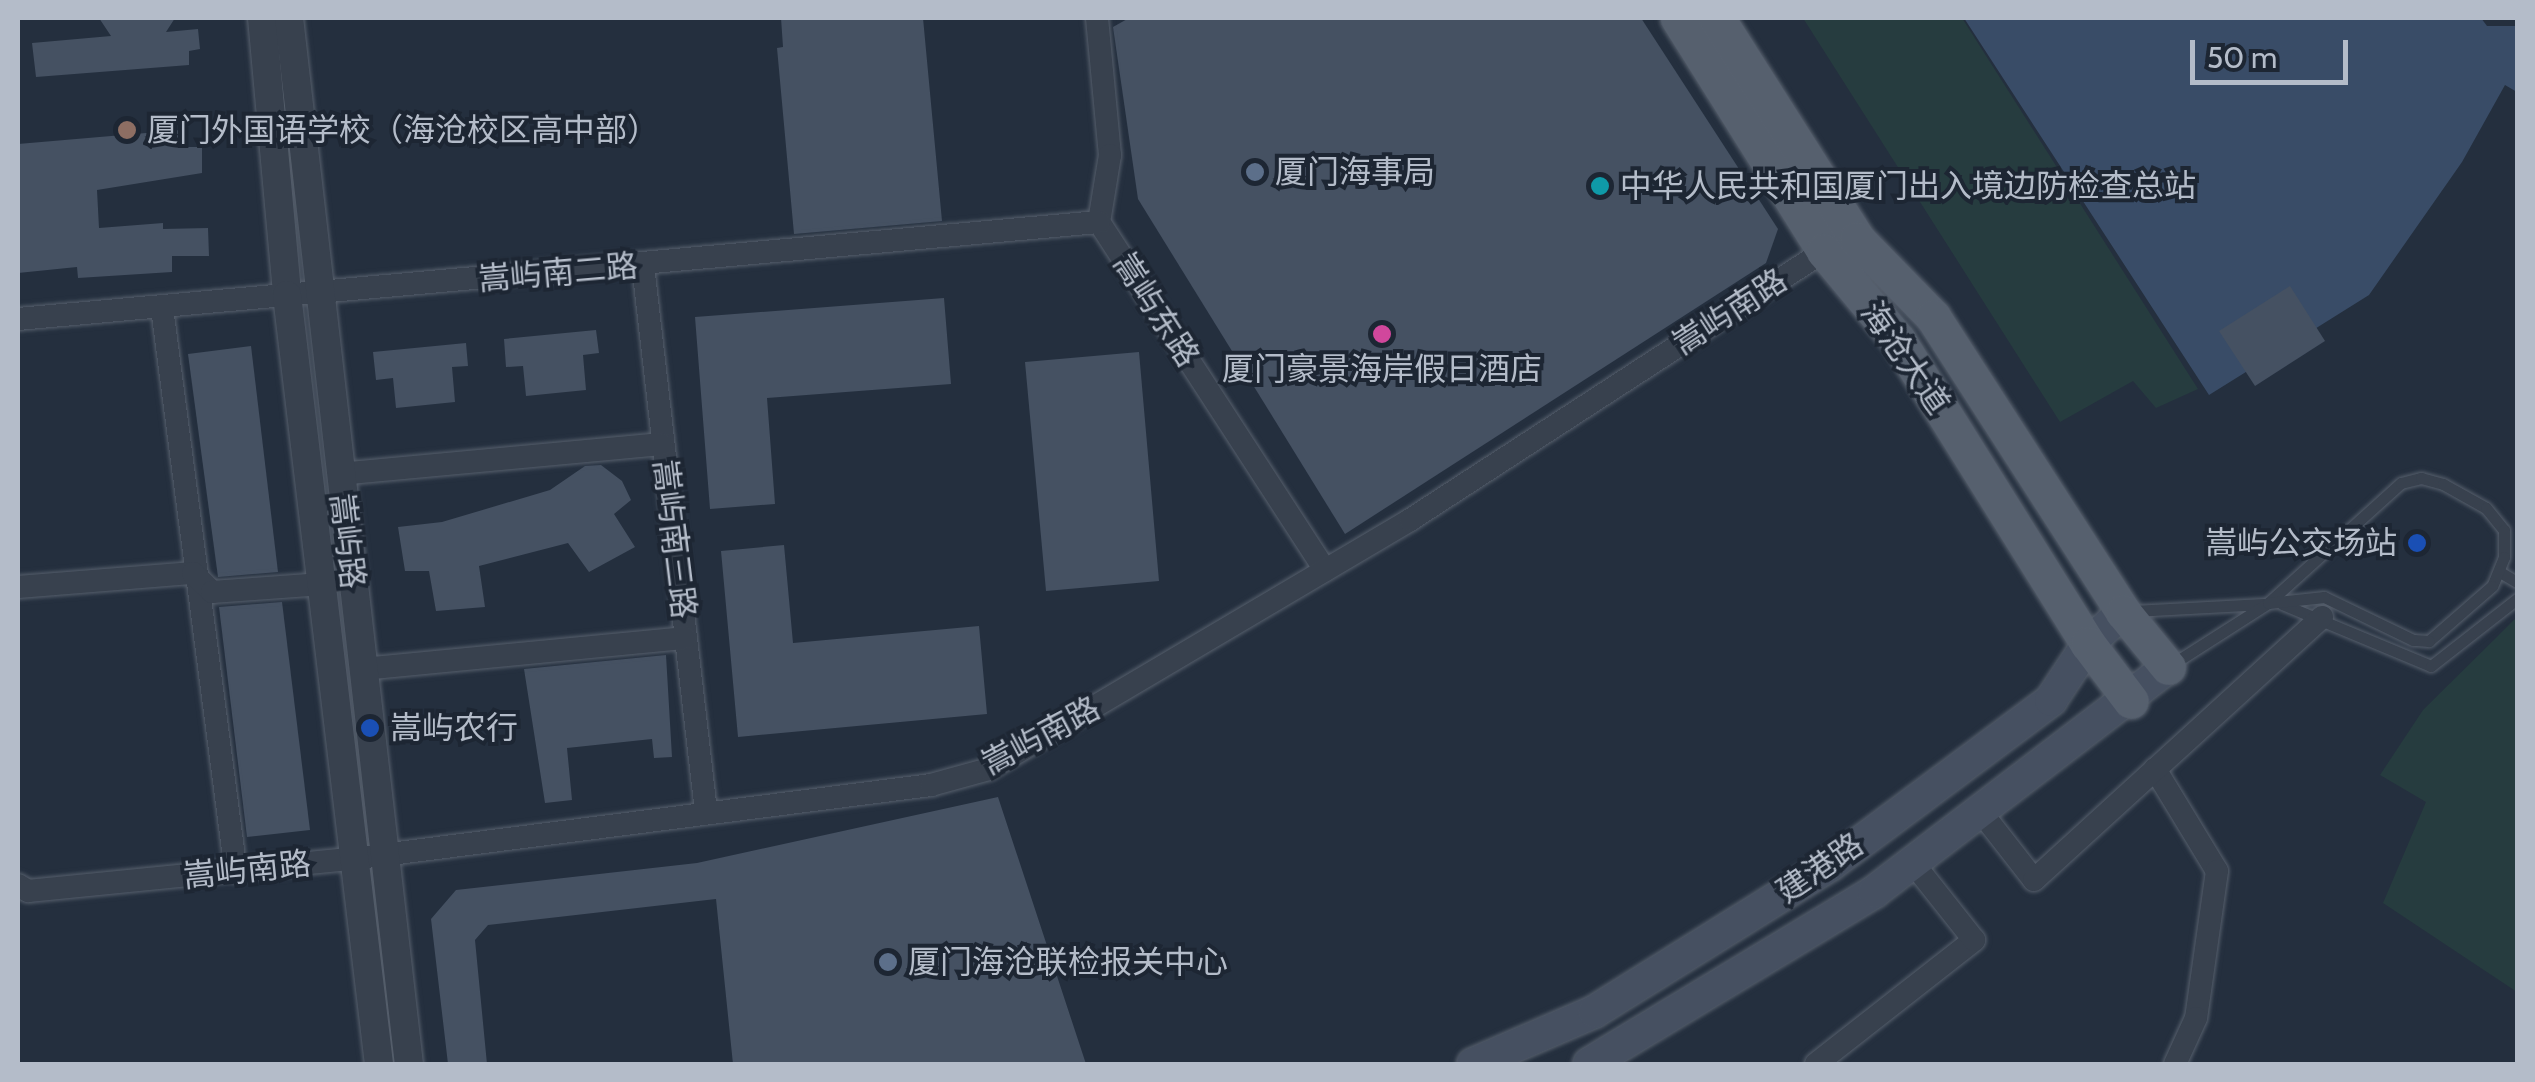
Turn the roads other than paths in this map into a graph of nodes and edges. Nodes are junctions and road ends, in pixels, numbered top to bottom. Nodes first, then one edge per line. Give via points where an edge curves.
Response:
1 (262, 18) edge
2 (289, 18) edge
3 (1097, 18) edge
4 (1678, 18) edge
5 (1717, 18) edge
6 (1099, 222) junction
7 (1824, 251) junction
8 (643, 266) junction
9 (316, 292) junction
10 (287, 295) junction
11 (162, 308) junction
12 (18, 319) edge
13 (662, 444) junction
14 (339, 474) junction
15 (1325, 570) junction
16 (2500, 572) junction
17 (194, 574) junction
18 (2518, 583) edge
19 (323, 584) junction
20 (18, 587) edge
21 (2518, 598) edge
22 (2268, 604) junction
23 (2124, 612) junction
24 (2322, 617) junction
25 (686, 638) junction
26 (2088, 644) junction
27 (2168, 667) junction
28 (363, 669) junction
29 (2131, 701) junction
30 (2155, 769) junction
31 (706, 812) junction
32 (1981, 812) junction
33 (384, 854) junction
34 (350, 859) junction
35 (1913, 863) junction
36 (236, 872) junction
37 (18, 884) edge
38 (379, 1064) edge
39 (409, 1064) edge
40 (1473, 1064) edge
41 (1589, 1064) edge
42 (1816, 1064) edge
43 (2175, 1064) edge

1 - 10 street, 嵩屿路
2 - 9 street, 嵩屿路
3 - 6 street, 嵩屿东路 via 1110,155
4 - 7 main road, 海沧大道
5 - 23 main road, 海沧大道 via 1857,239 1934,317
6 - 8 street, 嵩屿南二路
6 - 15 street, 嵩屿东路
7 - 15 street, 嵩屿南路
7 - 26 main road, 海沧大道 via 1898,340
8 - 9 street, 嵩屿南二路
8 - 13 street, 嵩屿南三路
9 - 10 street, 嵩屿南二路
9 - 14 street, 嵩屿路
10 - 11 street, 嵩屿南二路
10 - 19 street, 嵩屿路
11 - 12 street, 嵩屿南二路
11 - 17 street
13 - 14 street
13 - 25 street, 嵩屿南三路
14 - 28 street, 嵩屿路
15 - 31 street, 嵩屿南路 via 990,768 931,785
16 - 18 lane
16 - 22 lane via 2443,634 2428,641 2324,597
16 - 22 lane via 2507,543 2496,516 2443,484 2411,480
17 - 19 street via 212,592
17 - 20 street
17 - 36 street
19 - 34 street, 嵩屿路
21 - 24 lane via 2431,666 2383,650
22 - 23 lane
22 - 24 lane
22 - 27 lane
23 - 26 main road, 建港路
23 - 27 main road, 海沧大道
24 - 30 street
25 - 28 street
25 - 31 street, 嵩屿南三路
26 - 29 main road, 海沧大道
26 - 40 main road, 建港路 via 2051,700 1830,865 1594,1012
27 - 29 main road, 建港路
28 - 33 street, 嵩屿路
29 - 32 main road, 建港路
30 - 32 street via 2034,880
30 - 43 street via 2217,871 2196,1018
31 - 33 street, 嵩屿南路
32 - 35 main road, 建港路
33 - 34 street, 嵩屿南路
33 - 39 street, 嵩屿路
34 - 36 street, 嵩屿南路
34 - 38 street, 嵩屿路
35 - 41 main road, 建港路
35 - 42 street via 1974,940
36 - 37 street, 嵩屿南路 via 28,891

